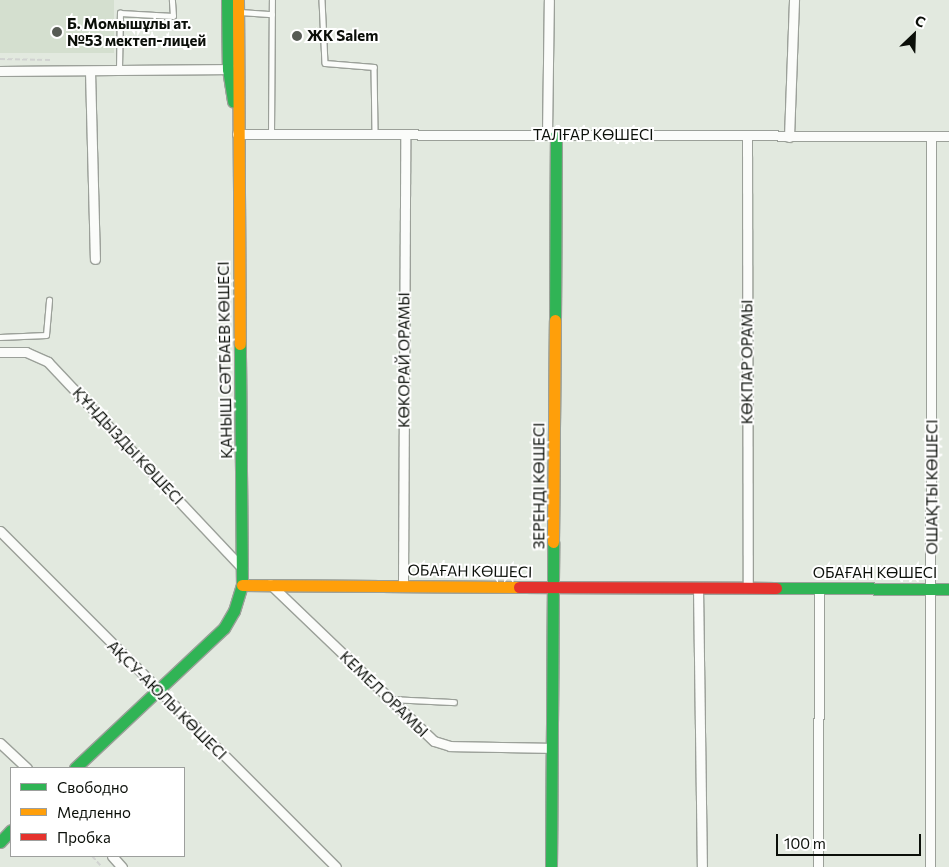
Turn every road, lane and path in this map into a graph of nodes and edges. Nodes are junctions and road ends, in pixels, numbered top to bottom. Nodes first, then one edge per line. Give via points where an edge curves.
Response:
1 (172, 0) edge
2 (227, 0) edge
3 (238, 0) edge
4 (272, 0) edge
5 (322, 0) edge
6 (549, 0) edge
7 (794, 0) edge
8 (238, 12) junction
9 (272, 14) junction
10 (119, 69) junction
11 (228, 69) junction
12 (240, 69) junction
13 (0, 71) edge
14 (90, 71) junction
15 (237, 134) junction
16 (271, 134) junction
17 (375, 134) junction
18 (405, 134) junction
19 (552, 135) junction
20 (747, 136) junction
21 (931, 136) junction
22 (949, 136) edge
23 (789, 137) junction
24 (95, 259) dead end
25 (49, 300) dead end
26 (0, 337) edge
27 (0, 352) edge
28 (0, 531) edge
29 (242, 568) junction
30 (270, 584) junction
31 (242, 585) junction
32 (402, 585) junction
33 (553, 587) junction
34 (698, 587) junction
35 (748, 587) junction
36 (819, 588) junction
37 (932, 589) junction
38 (949, 589) edge
39 (157, 691) junction
40 (388, 699) junction
41 (454, 702) dead end
42 (0, 743) edge
43 (552, 748) junction
44 (25, 767) edge
45 (76, 767) edge
46 (10, 831) edge
47 (0, 842) edge
48 (93, 857) edge
49 (113, 857) edge
50 (102, 867) edge
51 (122, 867) edge
52 (336, 867) edge
53 (551, 867) edge
54 (702, 867) edge
55 (818, 867) edge
56 (930, 867) edge

1 - 10 lane via 173,16 120,13
2 - 11 street, ҚАНЫШ СӘТБАЕВ КӨШЕСІ
3 - 8 street, ҚАНЫШ СӘТБАЕВ КӨШЕСІ
4 - 9 lane
5 - 17 lane via 325,62 374,68
6 - 19 street
7 - 23 street
8 - 9 lane
8 - 12 street, ҚАНЫШ СӘТБАЕВ КӨШЕСІ
9 - 16 lane
10 - 11 street
10 - 14 street
11 - 12 street
11 - 15 street, ҚАНЫШ СӘТБАЕВ КӨШЕСІ
12 - 15 street, ҚАНЫШ СӘТБАЕВ КӨШЕСІ
13 - 14 street
14 - 24 street
15 - 16 street, ТАЛҒАР КӨШЕСІ
15 - 29 street, ҚАНЫШ СӘТБАЕВ КӨШЕСІ
16 - 17 street, ТАЛҒАР КӨШЕСІ
17 - 18 street, ТАЛҒАР КӨШЕСІ
18 - 19 street, ТАЛҒАР КӨШЕСІ
18 - 32 street, КӨКОРАЙ ОРАМЫ
19 - 20 street, ТАЛҒАР КӨШЕСІ
19 - 33 street, ЗЕРЕНДІ КӨШЕСІ
20 - 23 street, ТАЛҒАР КӨШЕСІ
20 - 35 street, КӨКПАР ОРАМЫ
21 - 22 street, ТАЛҒАР КӨШЕСІ
21 - 23 street, ТАЛҒАР КӨШЕСІ
21 - 37 street, ОШАҚТЫ КӨШЕСІ
25 - 26 lane via 46,335
27 - 29 street, ҚҰНДЫЗДЫ КӨШЕСІ via 26,352 48,362
28 - 39 street, АҚСУ-АЮЛЫ КӨШЕСІ
29 - 31 street, ҚАНЫШ СӘТБАЕВ КӨШЕСІ
30 - 31 street, ОБАҒАН КӨШЕСІ
30 - 32 street, ОБАҒАН КӨШЕСІ
30 - 40 street, КЕМЕЛ ОРАМЫ
31 - 39 street via 234,611 224,628
32 - 33 street, ОБАҒАН КӨШЕСІ
33 - 34 street, ОБАҒАН КӨШЕСІ
33 - 43 street, ЗЕРЕНДІ КӨШЕСІ
34 - 35 street, ОБАҒАН КӨШЕСІ
34 - 54 street
35 - 36 street, ОБАҒАН КӨШЕСІ
36 - 37 street, ОБАҒАН КӨШЕСІ
36 - 55 street
37 - 38 street, ОБАҒАН КӨШЕСІ
37 - 56 street, ОШАҚТЫ КӨШЕСІ
39 - 45 street
39 - 52 street, АҚСУ-АЮЛЫ КӨШЕСІ
40 - 41 lane
40 - 43 street, КЕМЕЛ ОРАМЫ via 420,730 442,744
42 - 44 street
43 - 53 street, ЗЕРЕНДІ КӨШЕСІ
46 - 47 street
48 - 50 path
49 - 51 street

